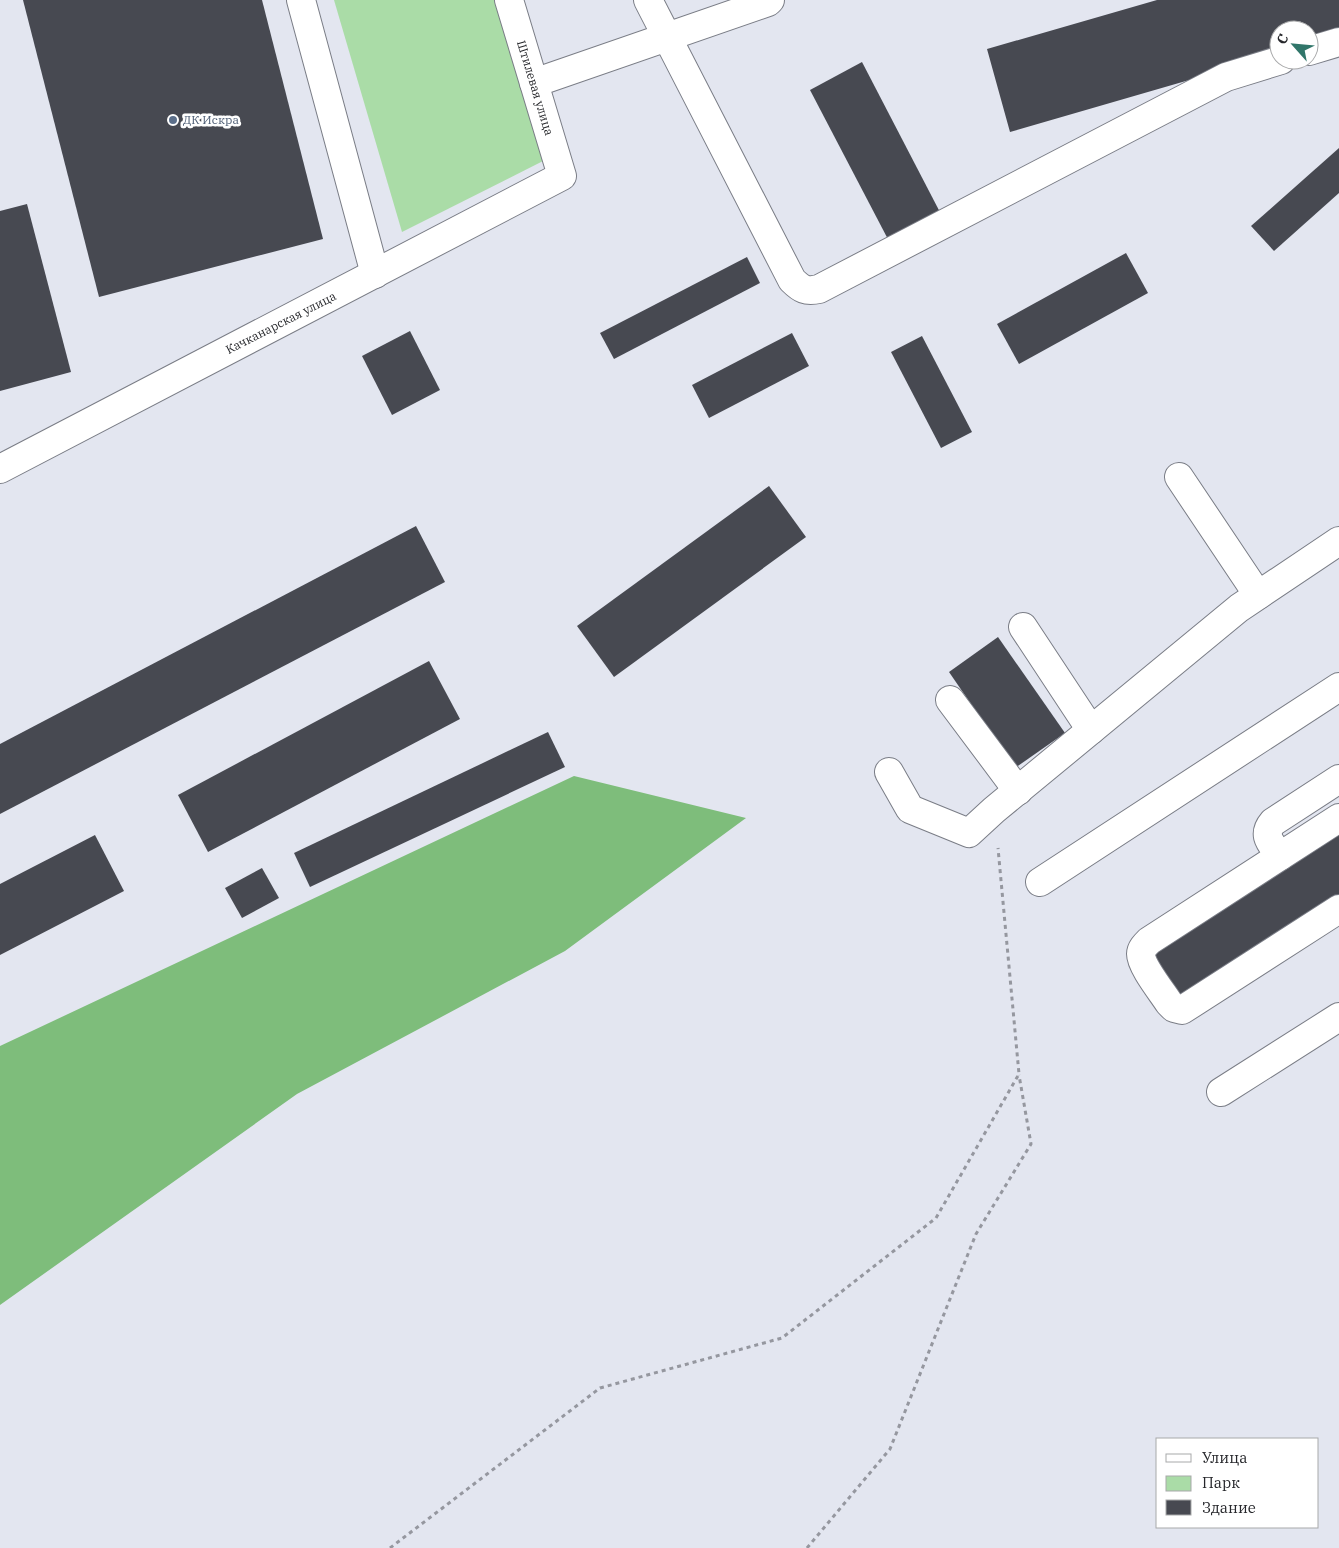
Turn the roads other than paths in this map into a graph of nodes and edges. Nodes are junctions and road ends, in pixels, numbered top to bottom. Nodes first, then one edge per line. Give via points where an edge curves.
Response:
1 (301, 0) edge
2 (509, 0) edge
3 (648, 0) edge
4 (770, 0) edge
5 (667, 37) junction
6 (1339, 42) edge
7 (1319, 49) edge
8 (1269, 64) edge
9 (534, 84) junction
10 (562, 176) joint
11 (375, 274) junction
12 (0, 469) edge
13 (1179, 476) dead end
14 (1339, 541) edge
15 (1258, 595) junction
16 (1023, 627) dead end
17 (1339, 687) edge
18 (950, 700) dead end
19 (1091, 730) junction
20 (889, 772) dead end
21 (1339, 779) edge
22 (1018, 791) junction
23 (1339, 818) edge
24 (1280, 856) junction
25 (1040, 882) dead end
26 (1339, 909) edge
27 (1339, 1017) edge
28 (1221, 1092) dead end

1 - 11 street
2 - 9 street, Штилевая улица
3 - 5 street
4 - 5 street
5 - 8 street via 792,280 808,291 819,289 1226,77
5 - 9 street
6 - 7 street
9 - 10 street, Штилевая улица
10 - 11 street, Качканарская улица
11 - 12 street, Качканарская улица
13 - 15 street
14 - 15 street
15 - 19 street
16 - 19 street
17 - 25 street
18 - 22 street
19 - 22 street
20 - 22 street via 910,809 970,833
21 - 24 street via 1268,828 1268,838
23 - 24 street
24 - 26 street via 1142,948 1144,964 1174,1008 1182,1010 1189,1006
27 - 28 street

